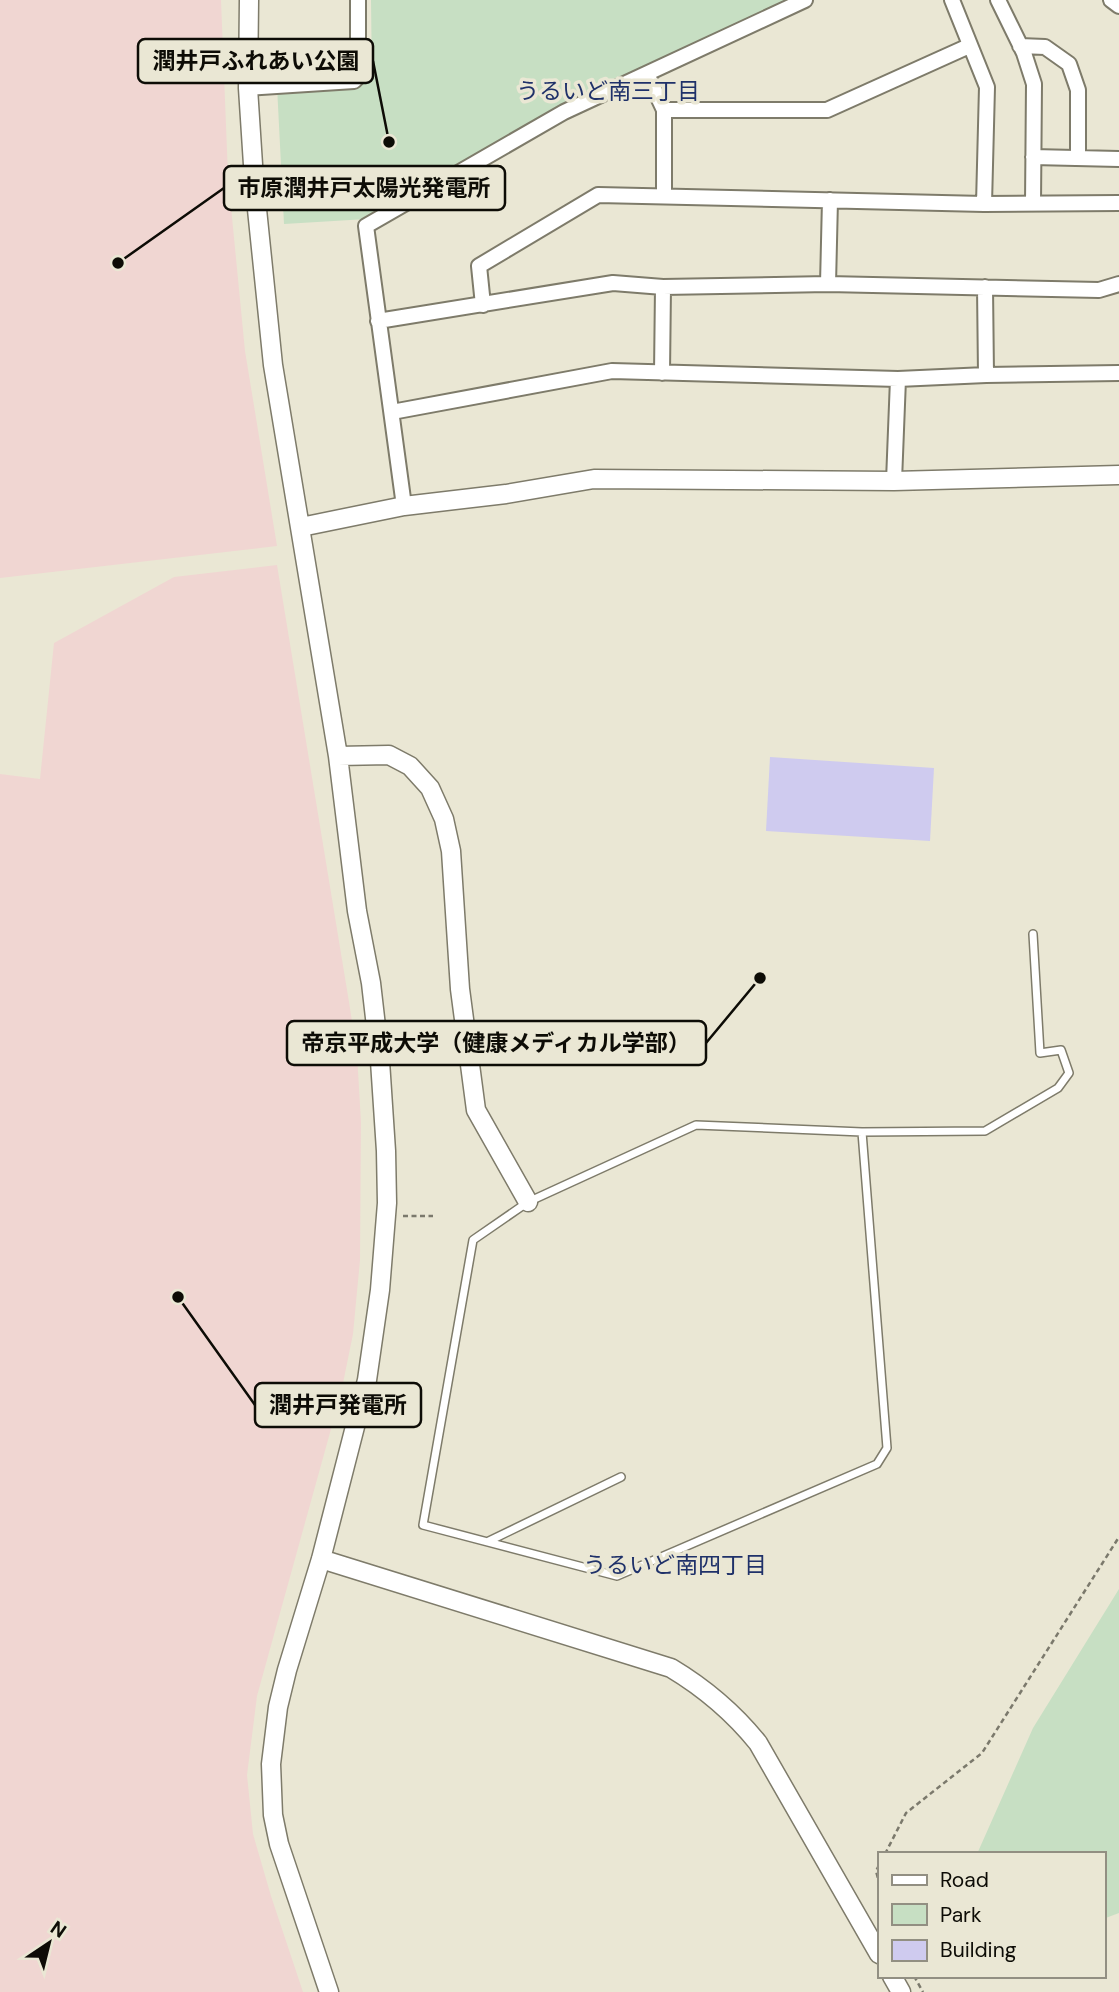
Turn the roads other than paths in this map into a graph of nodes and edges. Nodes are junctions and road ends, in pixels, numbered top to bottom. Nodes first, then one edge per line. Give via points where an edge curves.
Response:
1 (248, 0) edge
2 (358, 0) edge
3 (805, 0) edge
4 (951, 0) edge
5 (998, 0) edge
6 (1111, 0) edge
7 (1119, 6) edge
8 (969, 46) junction
9 (1020, 46) junction
10 (647, 74) junction
11 (248, 88) junction
12 (664, 110) junction
13 (1033, 157) junction
14 (1078, 158) junction
15 (1119, 159) edge
16 (664, 195) junction
17 (830, 200) junction
18 (1033, 203) junction
19 (1119, 203) edge
20 (984, 204) junction
21 (828, 284) junction
22 (1119, 284) edge
23 (663, 287) junction
24 (985, 287) junction
25 (483, 305) junction
26 (378, 321) junction
27 (662, 373) junction
28 (1119, 373) edge
29 (986, 374) junction
30 (898, 379) junction
31 (392, 412) junction
32 (1119, 475) edge
33 (894, 481) junction
34 (404, 506) junction
35 (302, 527) junction
36 (338, 756) junction
37 (1033, 934) dead end
38 (862, 1132) junction
39 (528, 1202) junction
40 (621, 1477) dead end
41 (488, 1542) junction
42 (321, 1559) junction
43 (878, 1952) edge
44 (328, 1992) edge

1 - 11 street
2 - 11 street via 358,76 354,81
3 - 10 street
4 - 8 street
5 - 9 street
6 - 7 street
8 - 12 street via 827,110
8 - 20 street via 987,87
9 - 13 street via 1034,84
9 - 14 street via 1045,47 1069,64 1078,90
10 - 12 street
10 - 26 street via 564,111 366,226
11 - 35 street via 274,365
12 - 16 street
13 - 14 street
13 - 18 street
14 - 15 street
16 - 17 street
16 - 25 street via 598,195 479,266
17 - 20 street
17 - 21 street
18 - 19 street
18 - 20 street
21 - 23 street
21 - 24 street
22 - 24 street via 1098,290
23 - 25 street via 613,283
23 - 27 street
24 - 29 street
25 - 26 street
26 - 31 street
27 - 30 street
27 - 31 street via 612,371
28 - 29 street
29 - 30 street
30 - 33 street
31 - 34 street
32 - 33 street
33 - 34 street via 594,479
34 - 35 street
35 - 36 street
36 - 39 street via 389,755 410,766 430,788 444,819 476,1110
36 - 42 street via 380,1061 385,1216 367,1380
37 - 38 lane via 1040,1053 1061,1050 1069,1073 1058,1088 985,1131
38 - 39 lane via 696,1125
38 - 41 lane via 887,1448 877,1464 617,1576
39 - 41 lane via 473,1240 423,1525
40 - 41 lane
42 - 43 street via 671,1668 692,1680 737,1717 758,1743
42 - 44 street via 278,1707 271,1787 279,1844

